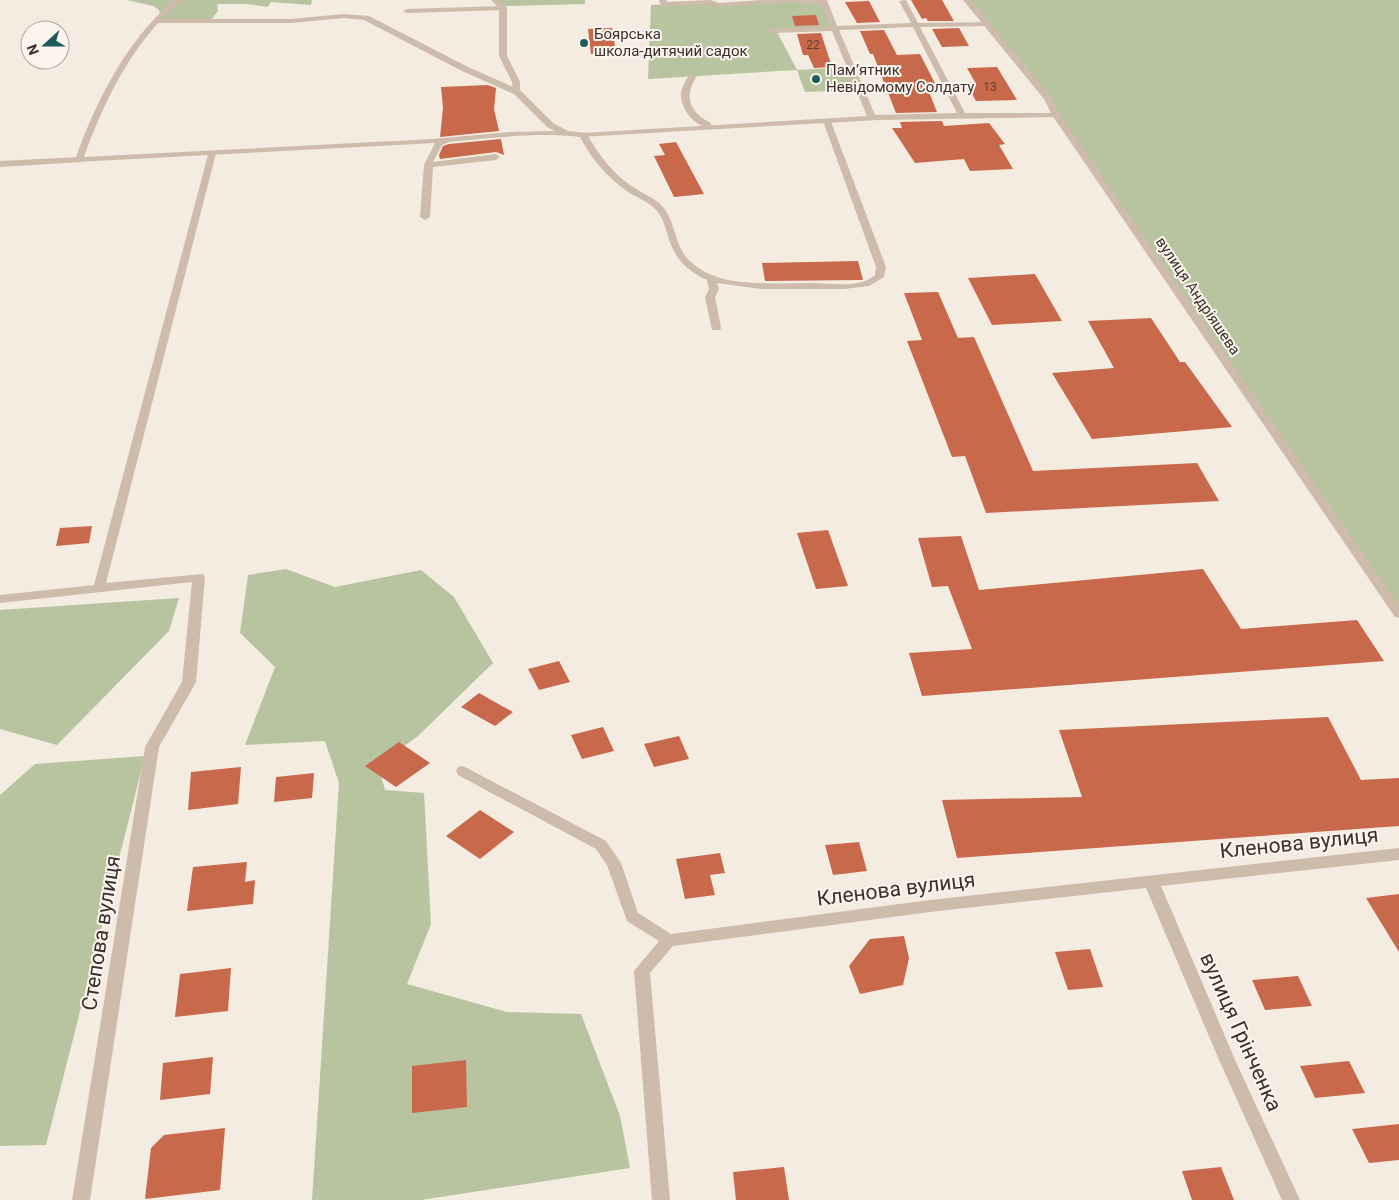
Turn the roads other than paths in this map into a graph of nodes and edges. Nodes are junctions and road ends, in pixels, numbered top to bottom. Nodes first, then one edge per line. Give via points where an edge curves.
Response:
1 (178, 0) edge
2 (495, 0) edge
3 (663, 0) edge
4 (967, 0) edge
5 (903, 1) dead end
6 (824, 2) edge
7 (502, 8) junction
8 (406, 11) dead end
9 (156, 21) junction
10 (989, 24) junction
11 (914, 25) junction
12 (834, 29) junction
13 (772, 31) dead end
14 (693, 76) dead end
15 (517, 92) junction
16 (962, 115) junction
17 (1056, 115) junction
18 (873, 119) junction
19 (828, 121) junction
20 (708, 125) junction
21 (566, 133) junction
22 (583, 135) junction
23 (450, 140) junction
24 (212, 153) junction
25 (496, 157) dead end
26 (79, 160) junction
27 (1, 165) edge
28 (428, 165) junction
29 (425, 217) dead end
30 (711, 277) junction
31 (716, 328) dead end
32 (99, 588) junction
33 (0, 599) edge
34 (1399, 614) edge
35 (463, 771) dead end
36 (1399, 854) edge
37 (1151, 881) junction
38 (669, 940) junction
39 (81, 1200) edge
40 (661, 1200) edge
41 (1291, 1200) edge

1 - 9 street
2 - 7 street
3 - 6 street via 664,4 710,2 718,5 792,0
4 - 10 street, вулиця Андріяшева
5 - 11 street
6 - 12 street
7 - 8 street
7 - 15 street via 503,56 516,82
9 - 15 street via 278,22 336,16 366,18
9 - 26 street via 118,77 87,133
10 - 11 street
10 - 17 street, вулиця Андріяшева via 1048,98
11 - 12 street
11 - 16 street
12 - 13 street
12 - 18 street
14 - 20 street via 686,82 683,94 696,119
15 - 21 street via 550,126
16 - 17 street
16 - 18 street
17 - 34 street, вулиця Андріяшева
18 - 19 street
19 - 20 street
19 - 30 street via 881,267 879,277 867,284 842,286 751,286
20 - 22 street
21 - 22 street
21 - 23 street
22 - 30 street via 605,170 656,205 666,216 676,251 687,265
23 - 24 street
23 - 28 street via 439,143
24 - 26 street
24 - 32 street
25 - 28 street
26 - 27 street
28 - 29 street
30 - 31 street via 714,289 710,297
32 - 33 street
32 - 39 street, Степова вулиця via 200,577 189,682 152,747
35 - 38 street via 601,845 614,863 632,917
36 - 37 street, Кленова вулиця
37 - 38 street, Кленова вулиця
37 - 41 street, вулиця Грінченка
38 - 40 street via 642,971

